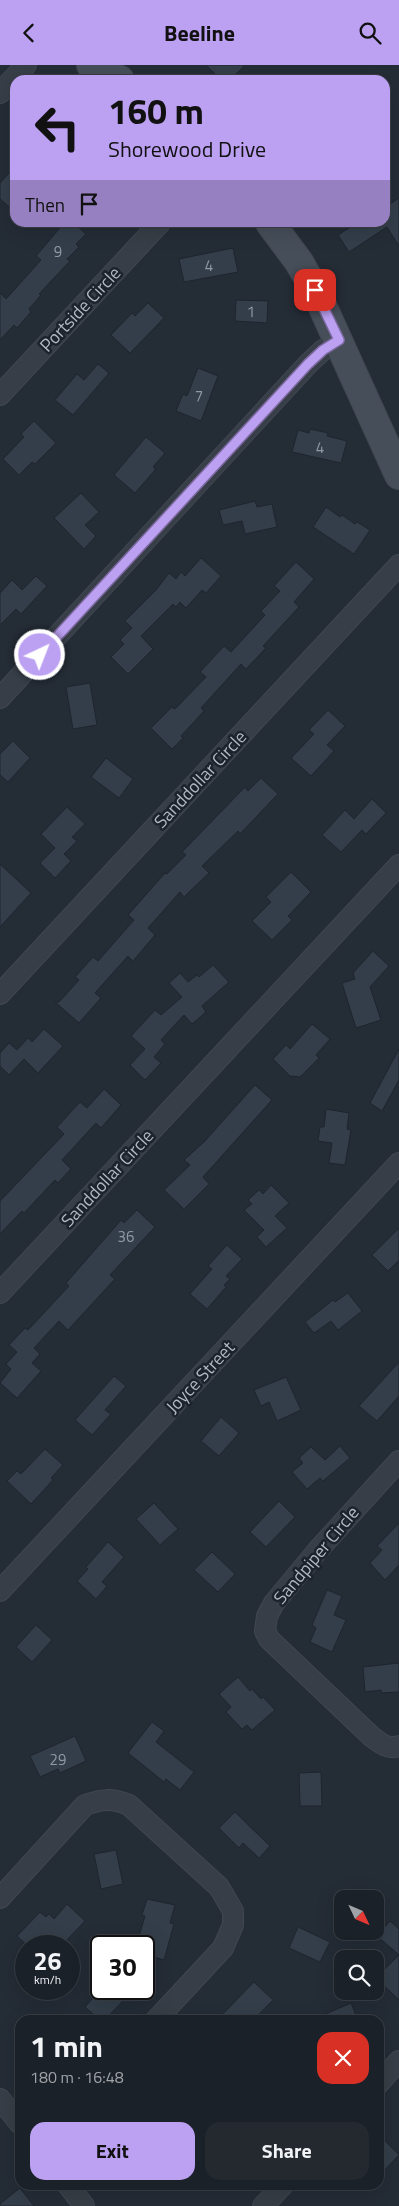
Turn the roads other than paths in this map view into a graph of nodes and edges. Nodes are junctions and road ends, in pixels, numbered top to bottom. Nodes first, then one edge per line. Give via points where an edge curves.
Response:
1 (26, 65) edge
2 (91, 65) edge
3 (17, 75) edge
4 (110, 75) edge
5 (10, 82) edge
6 (0, 93) edge
7 (156, 227) edge
8 (273, 227) edge
9 (339, 340) junction
10 (0, 395) edge
11 (399, 475) edge
12 (399, 565) edge
13 (0, 698) edge
14 (399, 865) edge
15 (0, 994) edge
16 (399, 1163) edge
17 (0, 1293) edge
18 (399, 1461) edge
19 (0, 1591) edge
20 (399, 1746) edge
21 (0, 1898) edge
22 (161, 2015) edge
23 (399, 2061) edge
24 (384, 2078) edge
25 (0, 2099) edge
26 (15, 2118) edge
27 (72, 2190) edge
28 (278, 2190) edge
29 (84, 2206) edge
30 (263, 2206) edge

1 - 3 street
2 - 4 street
5 - 6 street
7 - 10 street, Portside Circle
8 - 9 street via 299,262
9 - 11 street
9 - 13 street via 308,364
12 - 15 street, Sanddollar Circle
14 - 17 street, Sanddollar Circle
16 - 19 street, Joyce Street
18 - 20 street, Sandpiper Circle via 274,1603 267,1616 265,1631 269,1639 371,1737 383,1746
21 - 22 street via 85,1805 103,1799 129,1805 219,1887 233,1911 233,1925 223,1948
23 - 24 street
25 - 26 street
27 - 29 street
28 - 30 street

